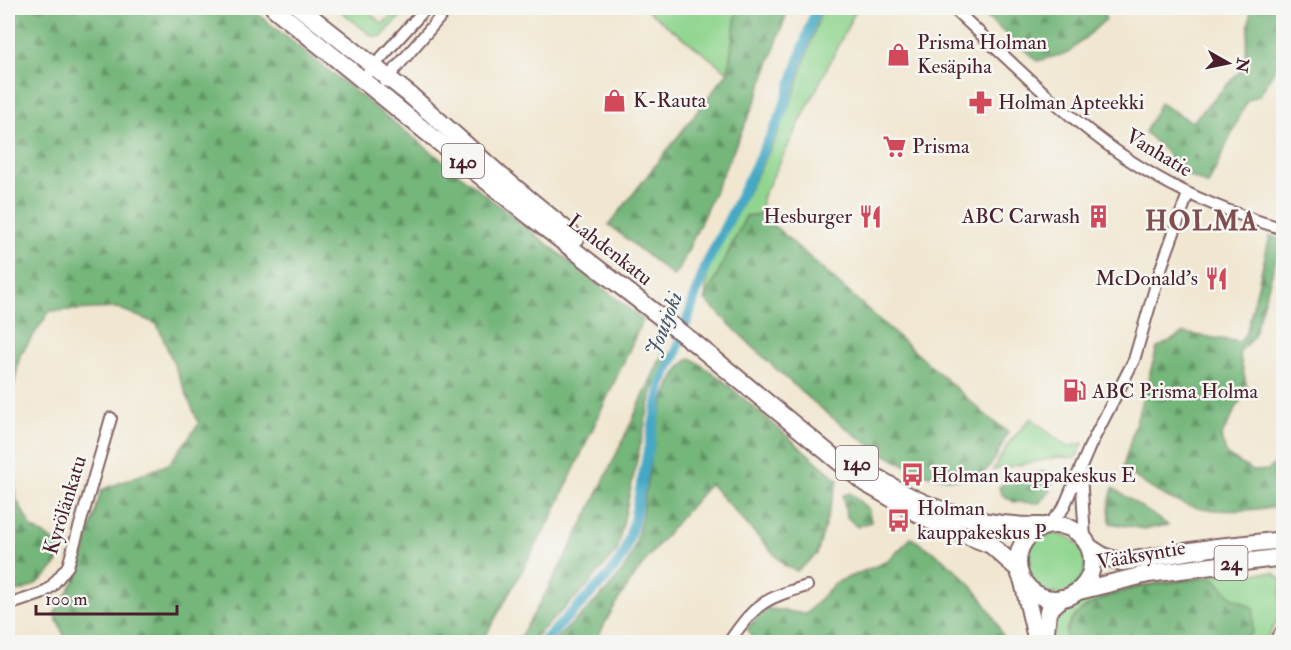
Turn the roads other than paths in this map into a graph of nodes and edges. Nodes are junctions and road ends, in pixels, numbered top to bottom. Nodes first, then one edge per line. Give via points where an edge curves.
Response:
1 (274, 8) edge
2 (300, 8) edge
3 (426, 8) edge
4 (448, 8) edge
5 (953, 8) edge
6 (369, 72) junction
7 (388, 77) junction
8 (377, 90) junction
9 (1188, 194) junction
10 (1284, 229) edge
11 (656, 308) junction
12 (699, 342) junction
13 (111, 418) dead end
14 (1081, 468) junction
15 (1044, 526) junction
16 (1284, 540) edge
17 (1087, 543) junction
18 (1284, 557) edge
19 (1021, 575) junction
20 (807, 586) dead end
21 (1079, 591) junction
22 (1062, 598) junction
23 (8, 605) edge
24 (1284, 637) edge
25 (729, 642) edge
26 (1037, 642) edge
27 (1045, 642) edge
28 (1280, 642) edge

1 - 6 main road, Lahdenkatu / 140
2 - 6 main road, Lahdenkatu
3 - 6 street
4 - 7 street
5 - 9 street, Vanhatie via 1115,151
6 - 7 main road, Lahdenkatu
6 - 8 main road, Lahdenkatu / 140
7 - 8 street
7 - 11 main road, Lahdenkatu
8 - 11 main road, Lahdenkatu / 140 via 531,217
9 - 10 street, Vanhatie
9 - 14 street via 1134,360
11 - 12 main road, Lahdenkatu / 140
12 - 15 main road, Lahdenkatu / 140 via 865,470 896,489 970,521
12 - 19 main road, Lahdenkatu / 140 via 865,483 931,521 991,544
13 - 23 street, Kyrölänkatu via 68,566 41,594
14 - 15 street via 1064,509
14 - 17 street
15 - 17 main road, 140 via 1067,526
15 - 19 main road via 1022,545
16 - 17 main road, Vääksyntie / 140 via 1122,561 1103,556
17 - 21 main road via 1092,570
18 - 21 main road, Vääksyntie / 24 via 1148,574
19 - 22 main road, 140 via 1043,597
19 - 26 main road
20 - 25 street via 758,605
21 - 22 main road
22 - 27 main road via 1048,611
24 - 28 highway

